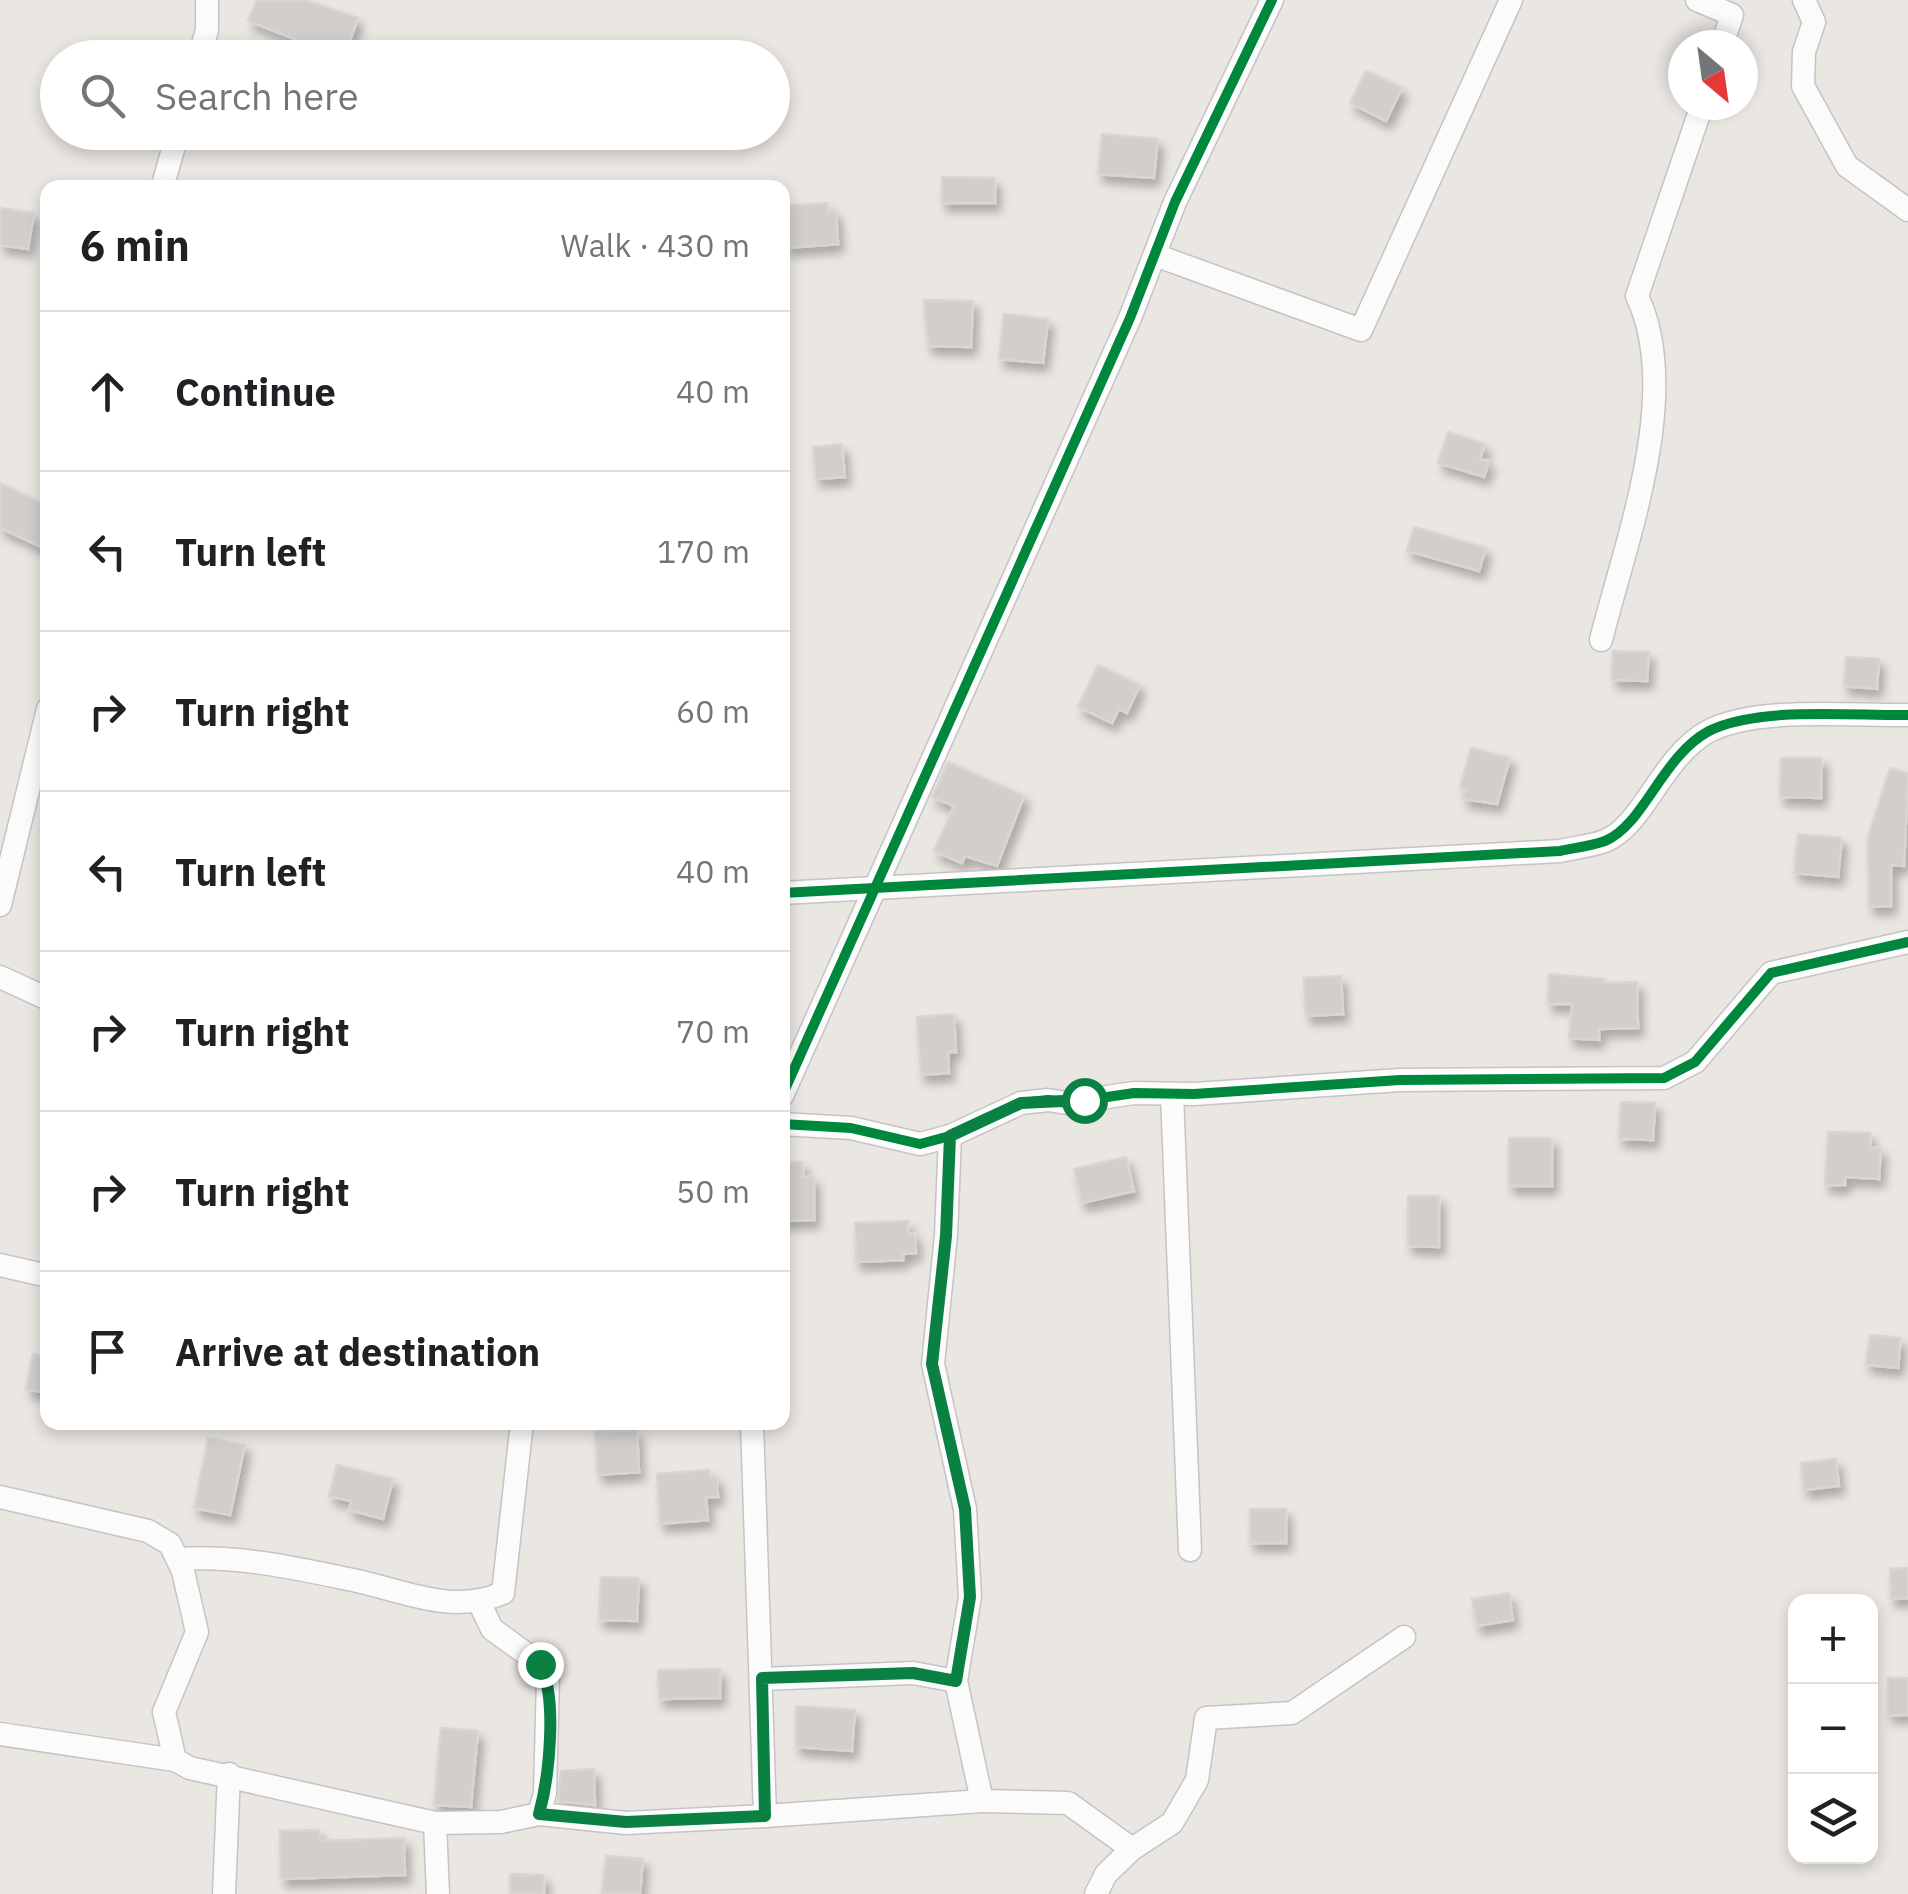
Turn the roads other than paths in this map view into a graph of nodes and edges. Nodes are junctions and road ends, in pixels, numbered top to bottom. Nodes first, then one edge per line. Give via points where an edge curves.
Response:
1 (206, 0) edge
2 (1272, 0) edge
3 (1511, 0) edge
4 (1697, 0) edge
5 (1804, 0) edge
6 (1735, 7) edge
7 (204, 40) edge
8 (1697, 120) edge
9 (173, 150) edge
10 (164, 180) edge
11 (1908, 210) edge
12 (1155, 255) junction
13 (1600, 640) dead end
14 (1908, 715) edge
15 (40, 742) edge
16 (875, 888) junction
17 (790, 893) edge
18 (0, 905) edge
19 (1908, 942) edge
20 (0, 977) edge
21 (40, 995) edge
22 (790, 1078) edge
23 (1172, 1094) junction
24 (790, 1124) edge
25 (950, 1136) junction
26 (0, 1265) edge
27 (40, 1274) edge
28 (521, 1430) edge
29 (752, 1430) edge
30 (0, 1497) edge
31 (1190, 1550) dead end
32 (178, 1559) junction
33 (479, 1602) junction
34 (1404, 1636) dead end
35 (762, 1678) junction
36 (956, 1681) junction
37 (0, 1734) edge
38 (175, 1760) junction
39 (230, 1774) junction
40 (982, 1801) junction
41 (539, 1814) junction
42 (765, 1816) junction
43 (435, 1823) junction
44 (1132, 1849) junction
45 (224, 1894) edge
46 (438, 1894) edge
47 (1096, 1894) edge

1 - 7 street
2 - 12 street
3 - 12 street via 1361,330
4 - 6 street
5 - 11 street via 1814,22 1803,86 1847,166
8 - 13 street via 1637,296 1651,326 1648,453
9 - 10 street
12 - 16 street
14 - 16 street via 1750,720 1711,730 1674,757 1628,823 1607,840 1560,851
15 - 18 street
16 - 17 street
16 - 22 street
19 - 23 street via 1771,973 1696,1062 1664,1078 1400,1080
20 - 21 street
23 - 25 street via 1021,1103
23 - 31 street
24 - 25 street via 851,1128 920,1144
25 - 36 street via 932,1364 965,1509 970,1597
26 - 27 street
28 - 33 street via 504,1593
29 - 35 street
30 - 32 street via 148,1531 170,1544
32 - 33 street via 227,1556 449,1604
32 - 38 street via 197,1632 164,1712
33 - 41 street via 492,1629 540,1664 548,1679
34 - 44 street via 1292,1713 1206,1718 1196,1780 1172,1823
35 - 36 street via 913,1673
35 - 42 street
36 - 40 street
37 - 38 street
38 - 39 street
39 - 43 street
39 - 45 street
40 - 42 street
40 - 44 street via 1068,1803
41 - 42 street via 626,1822
41 - 43 street
43 - 46 street
44 - 47 street

